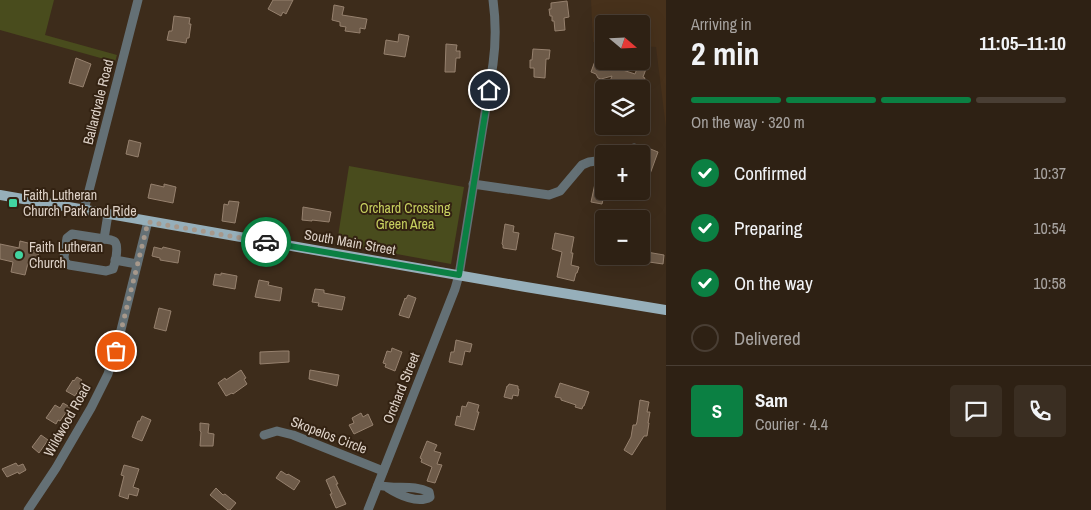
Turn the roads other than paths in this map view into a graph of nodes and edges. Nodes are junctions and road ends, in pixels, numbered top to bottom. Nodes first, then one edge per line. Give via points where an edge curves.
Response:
1 (138, 0) edge
2 (494, 0) edge
3 (595, 161) edge
4 (473, 184) junction
5 (0, 195) edge
6 (84, 210) junction
7 (108, 214) junction
8 (148, 222) junction
9 (104, 239) junction
10 (115, 260) junction
11 (137, 264) junction
12 (459, 275) junction
13 (666, 310) edge
14 (264, 434) dead end
15 (384, 470) junction
16 (378, 485) junction
17 (388, 488) dead end
18 (28, 510) edge
19 (368, 510) edge

1 - 6 street, Ballardvale Road
2 - 4 street, Orchard Street via 496,44
3 - 4 street via 582,165 560,192 548,195
4 - 12 street, Orchard Street
5 - 6 main road, South Main Street
6 - 7 main road, South Main Street
7 - 8 main road, South Main Street
7 - 9 street
8 - 11 street, Wildwood Road
8 - 12 main road, South Main Street
9 - 10 street via 113,240 116,244
9 - 10 street via 70,235 66,240 64,261 69,265 108,271 113,268
10 - 11 street
11 - 18 street, Wildwood Road via 108,374 60,462
12 - 13 main road, South Main Street
12 - 15 street, Orchard Street
14 - 15 street, Skopelos Circle via 294,435
15 - 16 street, Orchard Street
16 - 17 street
16 - 19 street, Orchard Street

